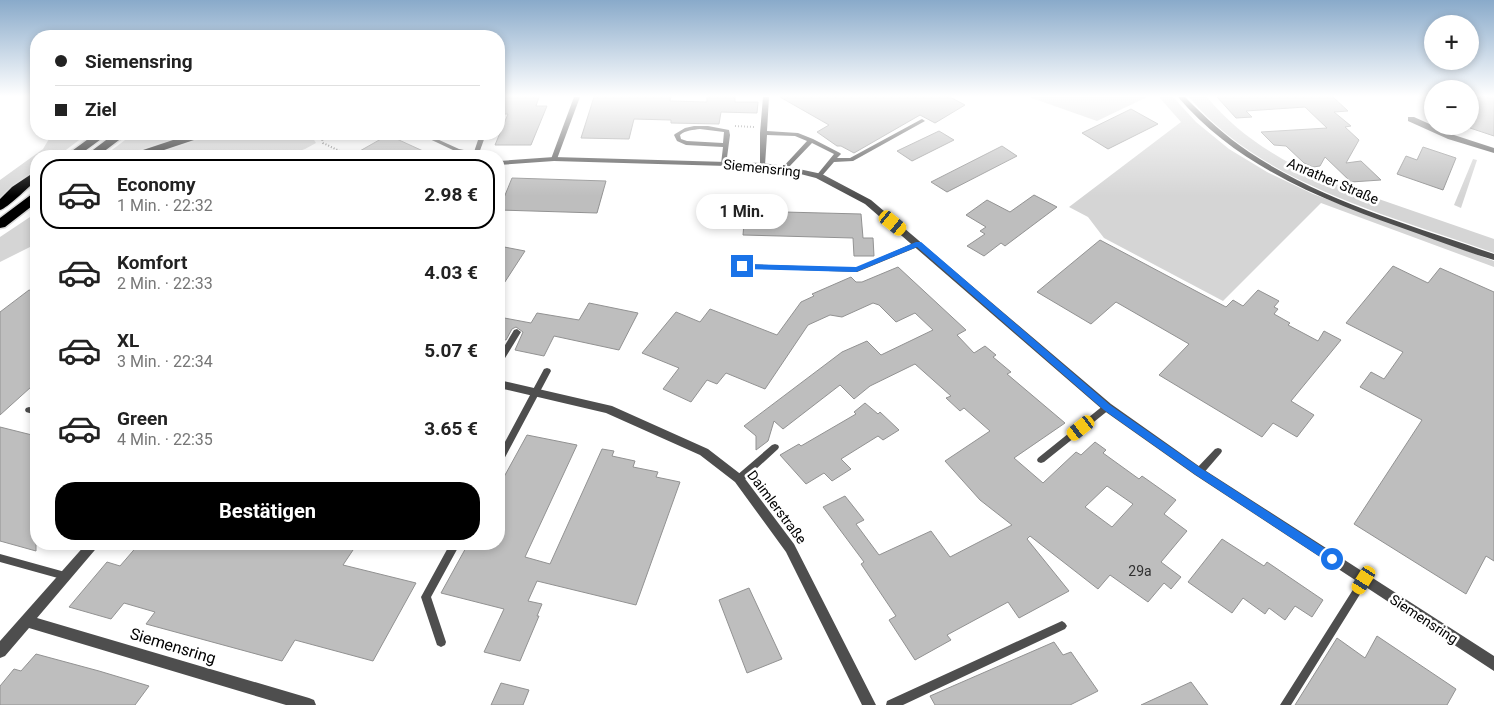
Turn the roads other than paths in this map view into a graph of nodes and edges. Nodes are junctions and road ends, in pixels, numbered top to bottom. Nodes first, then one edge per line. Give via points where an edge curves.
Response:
1 (565, 130) edge
2 (683, 130) edge
3 (724, 130) edge
4 (764, 130) joint
5 (904, 130) edge
6 (1214, 130) edge
7 (1436, 130) edge
8 (83, 140) edge
9 (94, 140) edge
10 (113, 140) edge
11 (184, 140) edge
12 (435, 140) edge
13 (811, 140) junction
14 (726, 145) junction
15 (70, 150) edge
16 (79, 150) edge
17 (99, 150) edge
18 (153, 150) edge
19 (457, 150) edge
20 (1494, 151) edge
21 (554, 159) junction
22 (832, 160) junction
23 (505, 163) edge
24 (724, 164) junction
25 (762, 165) junction
26 (785, 168) junction
27 (819, 176) junction
28 (30, 180) edge
29 (30, 186) edge
30 (30, 202) edge
31 (0, 207) edge
32 (30, 211) edge
33 (0, 224) edge
34 (0, 232) edge
35 (918, 244) junction
36 (1494, 257) edge
37 (742, 266) dead end
38 (517, 332) dead end
39 (505, 351) edge
40 (547, 371) dead end
41 (505, 385) edge
42 (536, 392) junction
43 (1107, 407) junction
44 (775, 447) dead end
45 (505, 450) edge
46 (1218, 451) dead end
47 (1041, 460) dead end
48 (1199, 472) junction
49 (739, 479) junction
50 (89, 550) edge
51 (452, 550) edge
52 (0, 558) edge
53 (66, 576) junction
54 (1364, 580) junction
55 (26, 621) junction
56 (1062, 626) dead end
57 (440, 642) dead end
58 (0, 651) edge
59 (1494, 664) edge
60 (309, 705) edge
61 (870, 705) edge
62 (891, 705) edge
63 (1285, 705) edge

1 - 21 lane
2 - 14 lane via 677,135 686,143
3 - 14 lane via 727,131
4 - 13 lane via 796,134
4 - 25 lane
5 - 22 lane via 851,160
6 - 36 street, Anrather Straße via 1285,177
7 - 20 street
8 - 15 highway
9 - 16 highway
10 - 17 highway
11 - 18 highway
12 - 19 lane
13 - 22 lane via 838,154
13 - 26 lane
14 - 24 lane
21 - 23 street, Siemensring
21 - 24 street, Siemensring
22 - 27 lane
24 - 25 street, Siemensring
25 - 26 street, Siemensring
26 - 27 street, Siemensring
27 - 35 street, Siemensring via 868,202
28 - 31 highway
29 - 31 highway
30 - 33 highway
32 - 34 highway
35 - 37 lane via 856,270
35 - 43 street, Siemensring
38 - 39 lane
40 - 42 lane
41 - 42 street, Daimlerstraße
42 - 45 lane
42 - 49 street, Daimlerstraße via 608,409 704,452
43 - 47 lane
43 - 48 street, Siemensring
44 - 49 lane
46 - 48 lane
48 - 54 street, Siemensring
49 - 61 street, Daimlerstraße via 790,548
50 - 53 street
51 - 57 lane via 426,597
52 - 53 lane
53 - 55 street
54 - 59 street, Siemensring
54 - 63 lane
55 - 58 street
55 - 60 street, Siemensring
56 - 62 lane

